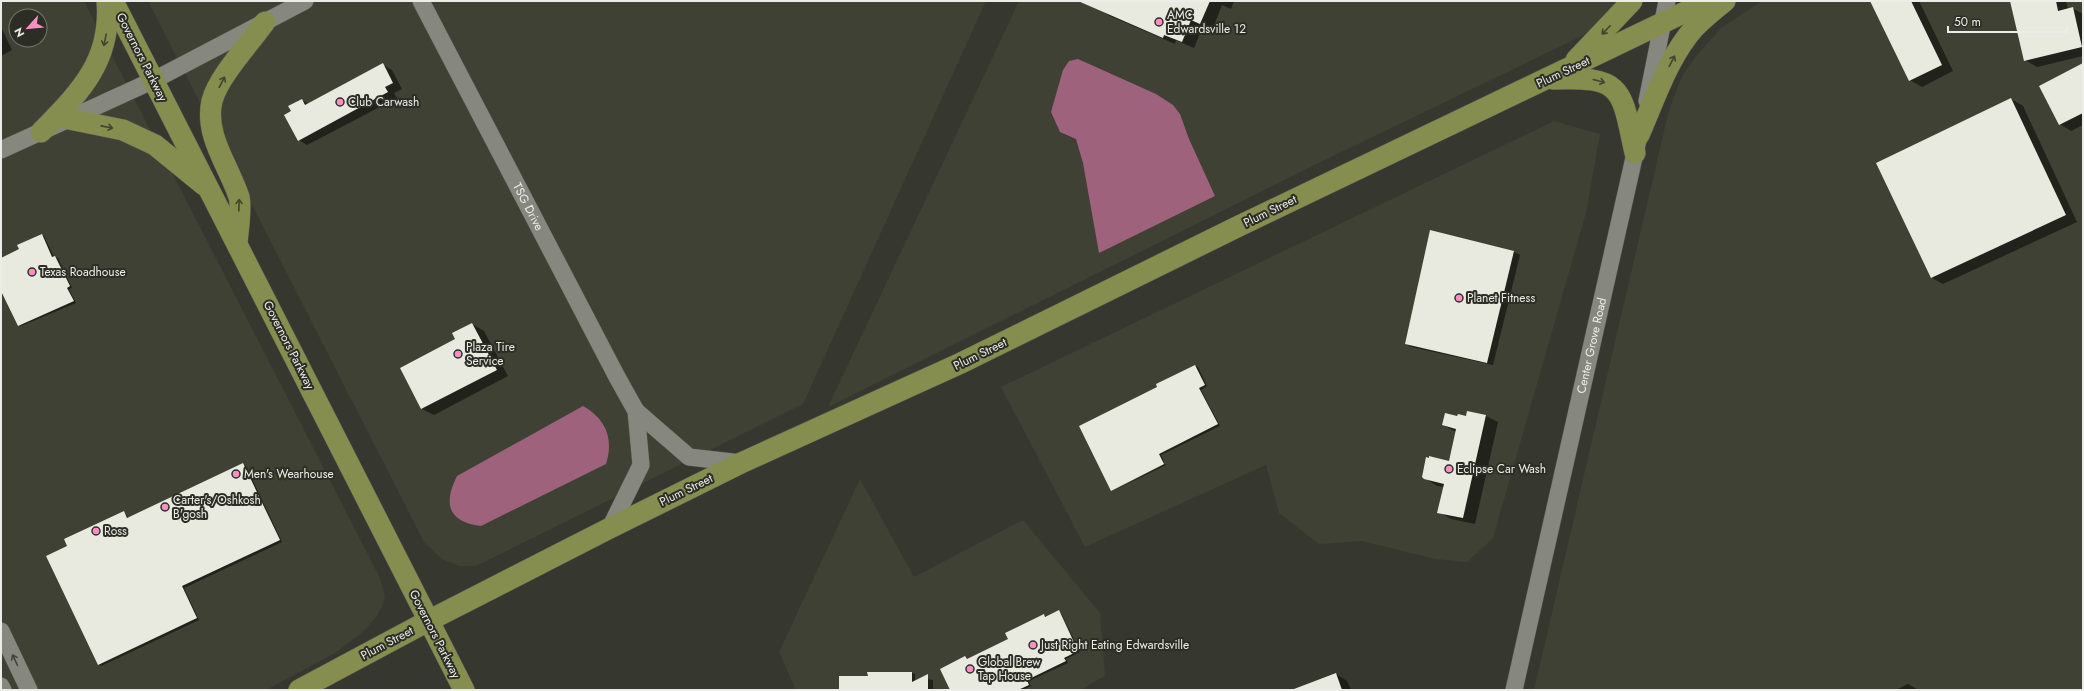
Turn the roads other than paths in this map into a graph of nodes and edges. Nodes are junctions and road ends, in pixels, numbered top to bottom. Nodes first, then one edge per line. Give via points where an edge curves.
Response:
1 (107, 1) edge
2 (113, 1) edge
3 (305, 1) edge
4 (421, 1) edge
5 (1632, 1) edge
6 (1667, 1) edge
7 (1708, 1) edge
8 (1725, 1) edge
9 (265, 22) junction
10 (1663, 24) junction
11 (1555, 76) junction
12 (154, 80) junction
13 (69, 119) junction
14 (41, 132) junction
15 (1637, 144) junction
16 (1, 150) edge
17 (210, 190) junction
18 (237, 244) junction
19 (636, 411) junction
20 (741, 463) junction
21 (610, 528) junction
22 (428, 621) junction
23 (1, 631) edge
24 (1, 686) edge
25 (3, 690) edge
26 (29, 690) edge
27 (299, 690) edge
28 (464, 690) edge
29 (1514, 690) edge

1 -> 14 main road via 109,22 103,48 90,76
2 - 12 main road, Governors Parkway
3 - 9 street
4 - 19 street, TSG Drive
5 -> 11 main road via 1601,35
6 - 10 street, Center Grove Road
7 - 10 main road, Plum Street
15 -> 8 main road via 1678,49 1695,28
9 - 12 street
18 -> 9 main road via 240,199 218,150 211,120 212,100 226,73
10 - 11 main road, Plum Street
10 - 15 street, Center Grove Road
11 -> 15 main road via 1598,80 1611,85 1619,93
11 - 20 main road, Plum Street via 1277,208 961,363
12 - 13 street
12 - 17 main road, Governors Parkway
13 - 14 street
13 -> 17 main road via 123,130 155,145
14 - 16 street
15 - 29 street, Center Grove Road
17 - 18 main road, Governors Parkway
18 - 22 main road, Governors Parkway
19 - 20 street, TSG Drive via 689,457
19 - 21 street, TSG Drive via 641,465
20 - 21 main road, Plum Street
21 - 22 main road, Plum Street
22 - 27 main road, Plum Street
22 - 28 main road, Governors Parkway
26 -> 23 street
24 - 25 street

